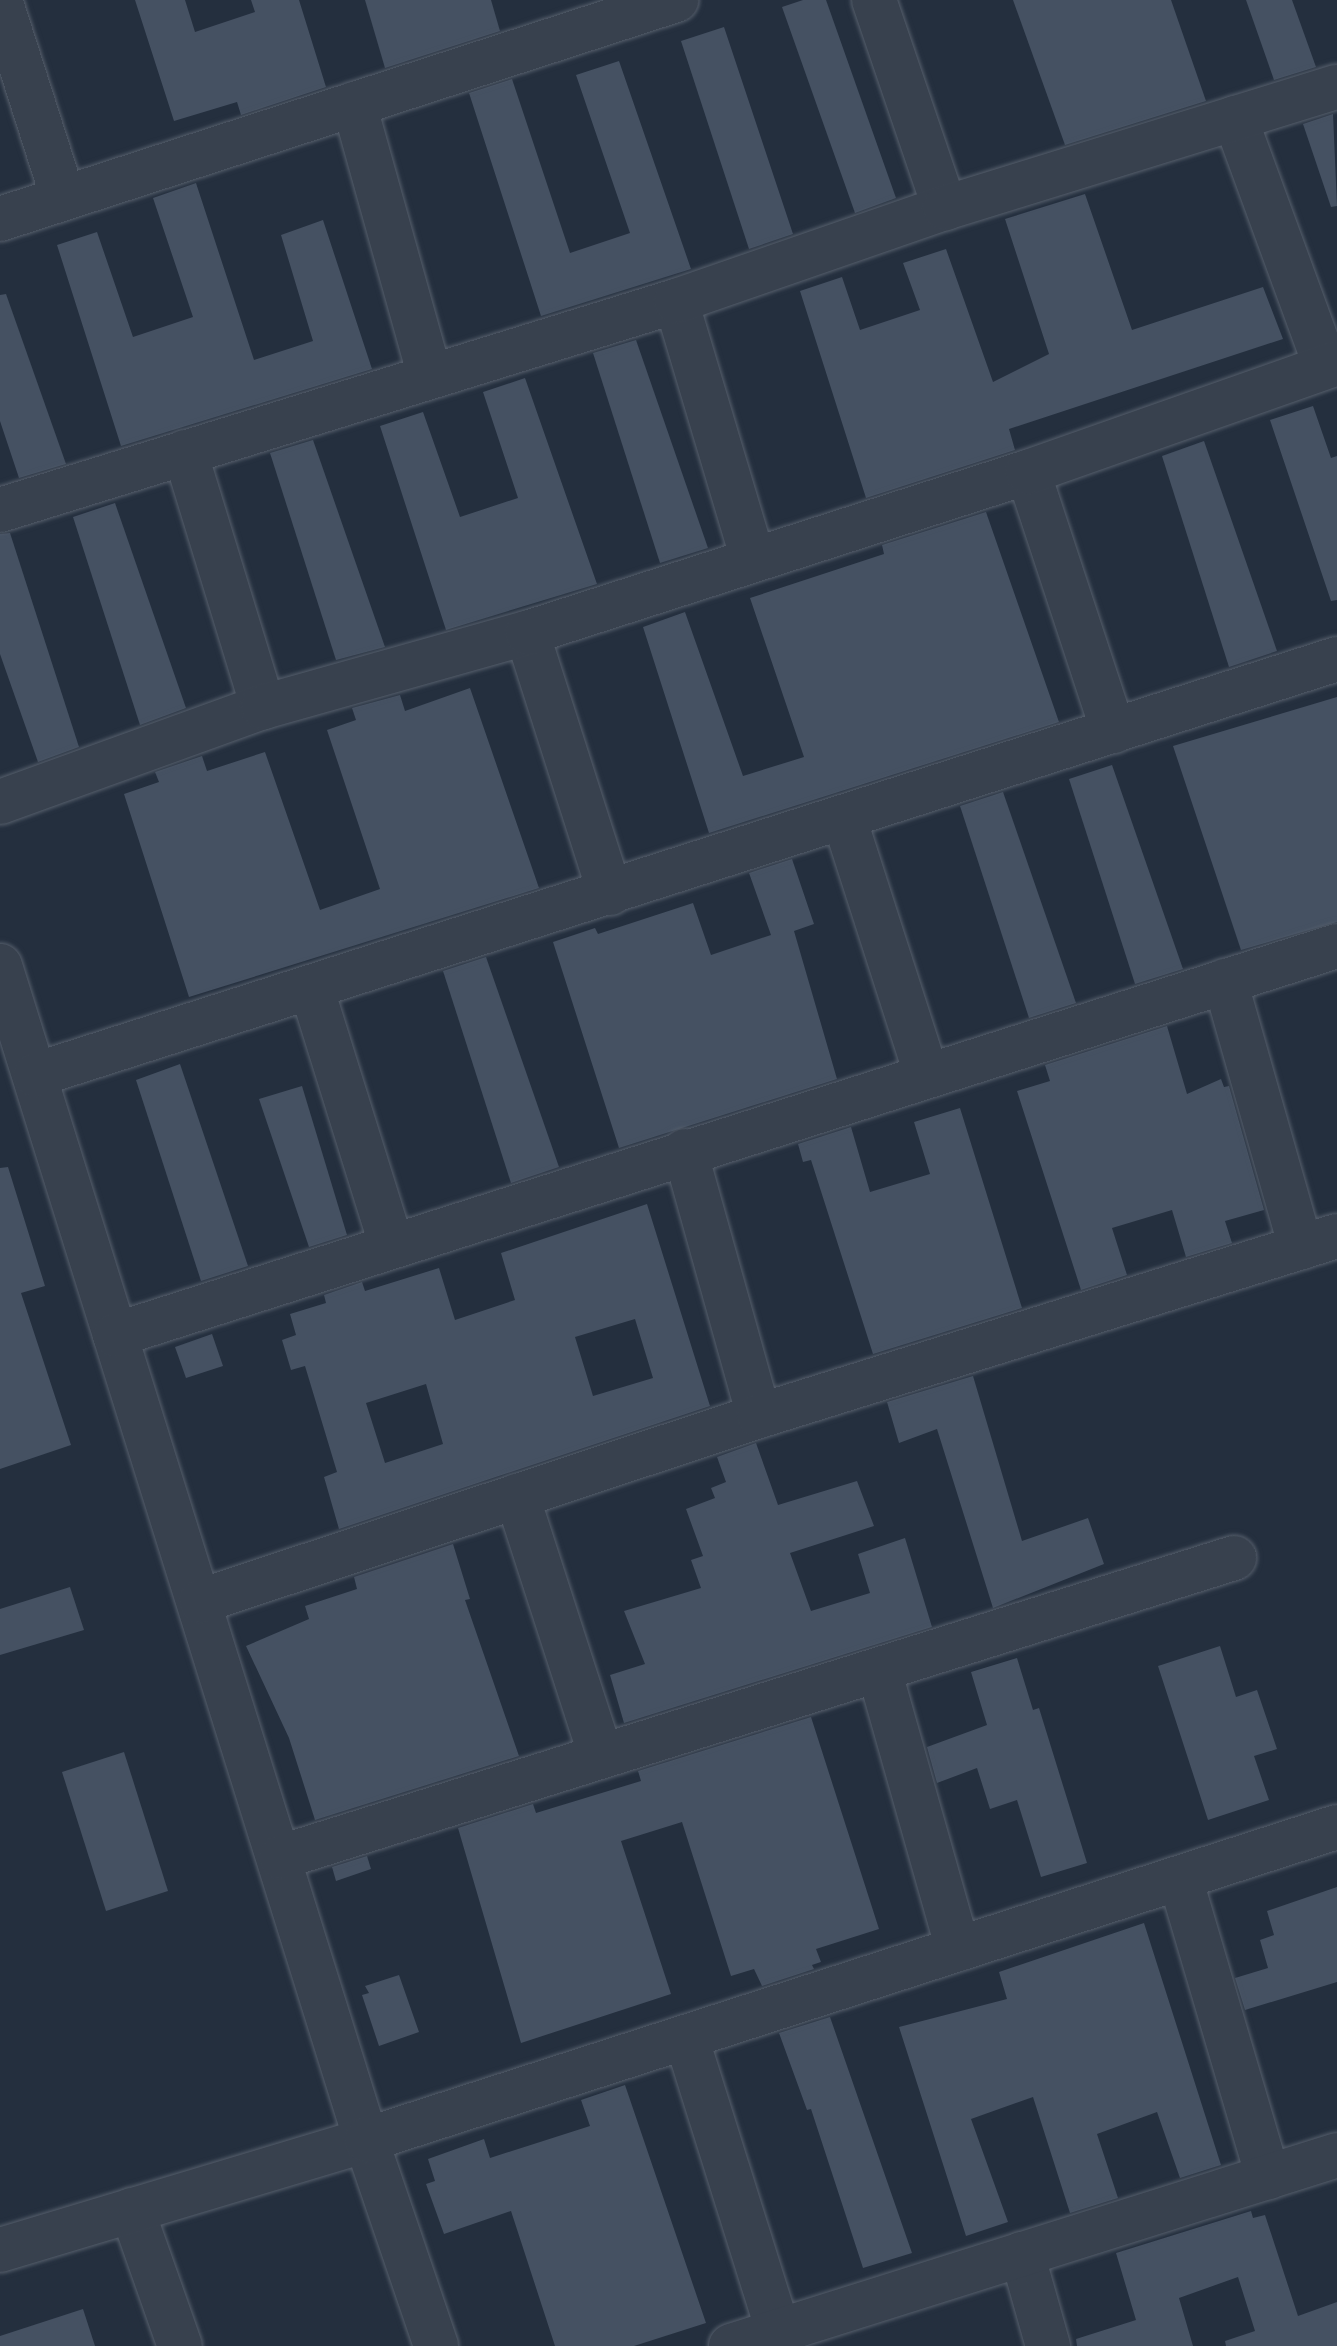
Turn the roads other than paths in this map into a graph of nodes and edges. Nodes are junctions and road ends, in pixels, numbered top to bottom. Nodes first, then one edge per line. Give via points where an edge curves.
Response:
1 (0, 0) edge
2 (676, 0) edge
3 (874, 0) edge
4 (594, 12) edge
5 (1337, 87) edge
6 (354, 104) junction
7 (1235, 118) junction
8 (63, 198) junction
9 (945, 208) junction
10 (0, 219) edge
11 (676, 301) junction
12 (1332, 364) edge
13 (430, 376) junction
14 (185, 452) junction
15 (1028, 472) junction
16 (0, 510) edge
17 (753, 559) junction
18 (527, 633) junction
19 (1337, 659) edge
20 (263, 707) junction
21 (1113, 731) junction
22 (0, 802) edge
23 (844, 818) junction
24 (610, 893) junction
25 (1337, 946) edge
26 (0, 966) edge
27 (1225, 981) junction
28 (312, 990) junction
29 (926, 1074) junction
30 (35, 1075) junction
31 (685, 1151) junction
32 (1319, 1242) edge
33 (391, 1244) junction
34 (115, 1335) junction
35 (759, 1416) junction
36 (517, 1496) junction
37 (1234, 1558) dead end
38 (201, 1601) junction
39 (879, 1670) junction
40 (601, 1756) junction
41 (1337, 1827) edge
42 (281, 1857) junction
43 (1180, 1878) junction
44 (958, 1949) junction
45 (686, 2037) junction
46 (366, 2140) junction
47 (1337, 2155) edge
48 (1268, 2177) junction
49 (132, 2210) junction
50 (0, 2250) edge
51 (1022, 2254) junction
52 (778, 2331) junction
53 (180, 2346) edge
54 (436, 2346) edge
55 (731, 2346) edge
56 (1048, 2346) edge

1 - 8 street
2 - 4 street
3 - 9 street
4 - 6 street
5 - 7 street
6 - 8 street
6 - 13 street
7 - 9 street
7 - 12 street
8 - 10 street
9 - 11 street
11 - 13 street
11 - 17 street
12 - 15 street
13 - 14 street
14 - 16 street
14 - 20 street
15 - 17 street
15 - 21 street
17 - 18 street
18 - 20 street
18 - 24 street
19 - 21 street
20 - 22 street
21 - 23 street
23 - 24 street
23 - 29 street
24 - 28 street
25 - 27 street
26 - 30 street
27 - 29 street
27 - 32 street
28 - 30 street
28 - 33 street
29 - 31 street
30 - 34 street
31 - 33 street
31 - 35 street
32 - 35 street
33 - 34 street
34 - 38 street
35 - 36 street
36 - 38 street
36 - 40 street
37 - 39 street
38 - 42 street
39 - 40 street
39 - 44 street
40 - 42 street
41 - 43 street
42 - 46 street
43 - 44 street
43 - 48 street
44 - 45 street
45 - 46 street
45 - 52 street
46 - 49 street
46 - 54 street
47 - 48 street
48 - 51 street
49 - 50 street
49 - 53 street
51 - 52 street
51 - 56 street
52 - 55 street

